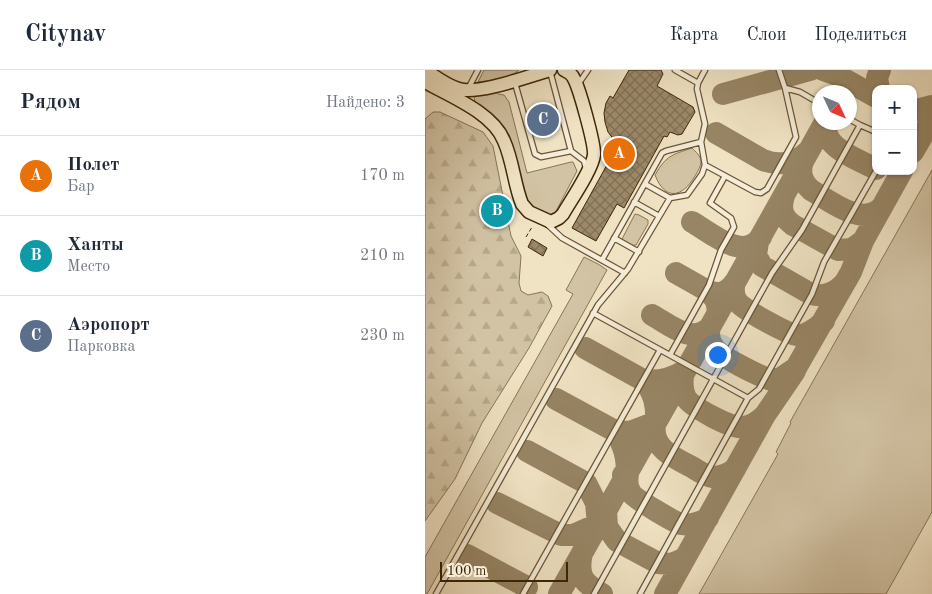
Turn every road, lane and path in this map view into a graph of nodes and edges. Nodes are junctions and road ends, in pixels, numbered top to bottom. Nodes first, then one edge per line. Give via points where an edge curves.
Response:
1 (425, 70) edge
2 (478, 70) edge
3 (549, 70) edge
4 (564, 70) edge
5 (588, 70) edge
6 (675, 70) edge
7 (705, 70) edge
8 (779, 70) edge
9 (523, 76) edge
10 (575, 78) edge
11 (425, 82) edge
12 (698, 83) junction
13 (785, 88) junction
14 (467, 90) junction
15 (812, 99) edge
16 (857, 124) edge
17 (860, 125) junction
18 (872, 130) edge
19 (701, 142) junction
20 (571, 151) junction
21 (705, 165) junction
22 (587, 172) junction
23 (874, 175) edge
24 (725, 176) junction
25 (645, 184) junction
26 (670, 198) junction
27 (635, 202) junction
28 (563, 214) junction
29 (659, 216) junction
30 (542, 219) junction
31 (554, 231) junction
32 (614, 238) junction
33 (639, 252) junction
34 (602, 260) junction
35 (625, 273) junction
36 (593, 312) junction
37 (660, 350) junction
38 (670, 355) junction
39 (714, 379) junction
40 (749, 398) junction
41 (436, 594) edge
42 (523, 594) edge
43 (594, 594) edge
44 (640, 594) edge

1 - 14 main road via 457,89
2 - 14 lane
3 - 9 main road
3 - 20 lane
4 - 10 main road
5 - 10 lane
6 - 12 lane
7 - 12 lane
8 - 13 lane
9 - 14 main road via 486,88
9 - 20 lane via 535,154 541,157
10 - 22 main road via 594,150
11 - 30 main road via 493,124 504,140 522,204
12 - 19 lane via 697,96 705,124
13 - 15 lane
13 - 24 lane via 795,137 767,189 755,192
16 - 17 lane
17 - 18 lane
17 - 39 lane via 802,230 772,273
19 - 21 lane
19 - 25 lane via 663,153
20 - 22 lane via 584,162
21 - 24 lane
21 - 26 lane via 690,192
22 - 28 main road
23 - 40 lane via 765,378
24 - 38 lane via 711,203 731,218 734,226 721,250 709,285
25 - 26 lane
25 - 27 lane
26 - 29 lane
27 - 29 lane
27 - 32 lane
28 - 30 main road via 551,222
28 - 31 lane
29 - 33 lane
30 - 31 lane
31 - 34 lane
32 - 33 lane
32 - 34 lane
33 - 35 lane
34 - 35 lane
35 - 36 lane
36 - 37 lane
36 - 41 lane
37 - 38 lane
37 - 42 lane
38 - 39 lane
39 - 40 lane
39 - 43 lane
40 - 44 lane

